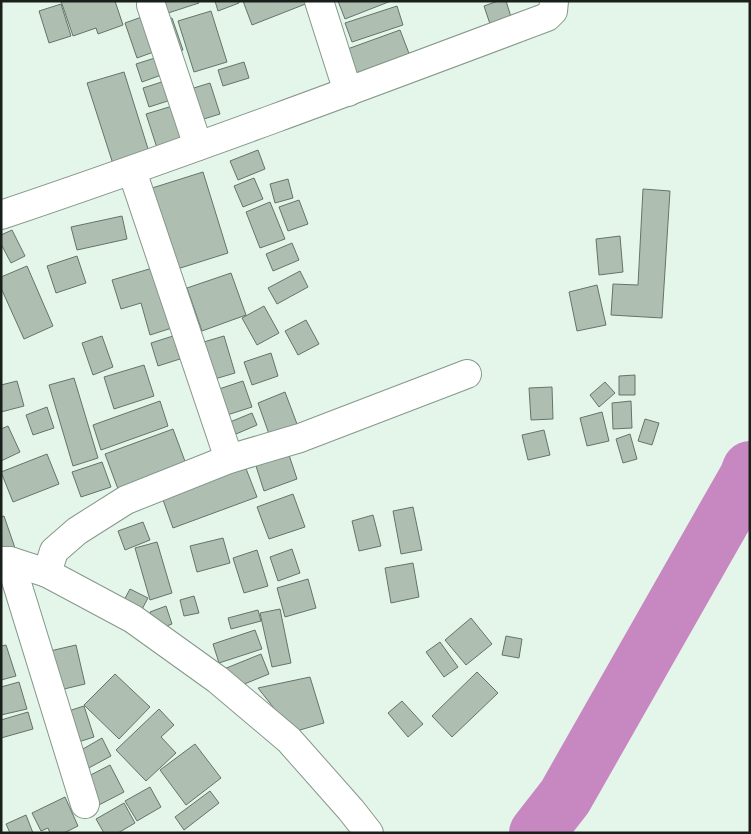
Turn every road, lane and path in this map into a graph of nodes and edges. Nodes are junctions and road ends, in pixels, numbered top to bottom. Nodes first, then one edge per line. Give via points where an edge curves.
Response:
1 (319, 1) edge
2 (554, 1) edge
3 (151, 5) dead end
4 (348, 92) junction
5 (198, 146) junction
6 (132, 171) junction
7 (1, 215) edge
8 (467, 374) dead end
9 (229, 459) junction
10 (6, 561) edge
11 (47, 573) junction
12 (85, 804) dead end
13 (368, 833) edge

1 - 4 main road
2 - 4 main road via 554,11 547,17
3 - 5 main road
4 - 5 main road
5 - 6 main road
6 - 7 main road
6 - 9 main road
8 - 9 main road via 300,438
9 - 11 main road via 126,500 77,531 54,551
10 - 11 main road
10 - 12 main road
11 - 13 main road via 133,619 218,680 289,740

